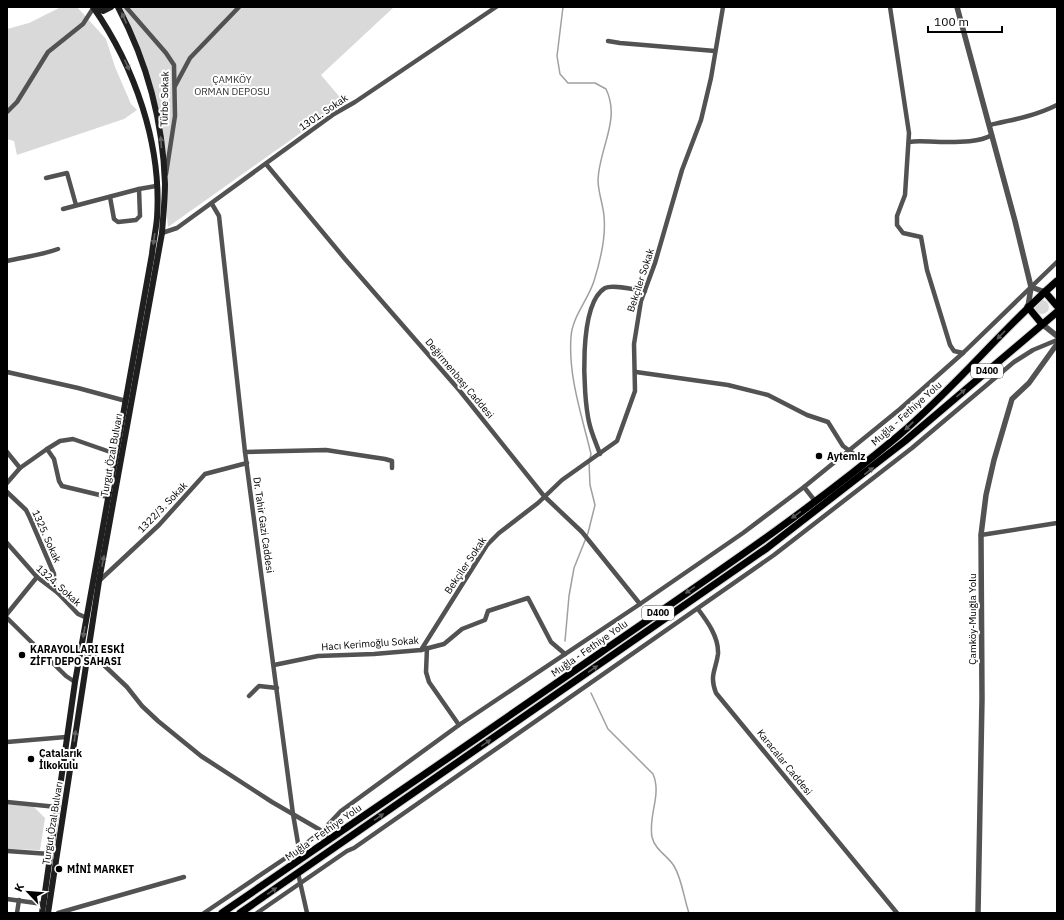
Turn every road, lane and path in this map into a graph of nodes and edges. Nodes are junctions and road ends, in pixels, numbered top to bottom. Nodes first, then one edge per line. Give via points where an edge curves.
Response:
1 (94, 7) edge
2 (111, 7) edge
3 (118, 7) edge
4 (126, 7) edge
5 (239, 7) edge
6 (496, 7) edge
7 (723, 7) edge
8 (890, 7) edge
9 (957, 7) edge
10 (608, 41) dead end
11 (715, 51) junction
12 (175, 88) junction
13 (1057, 104) edge
14 (7, 112) edge
15 (989, 124) junction
16 (992, 135) junction
17 (909, 142) junction
18 (266, 164) junction
19 (46, 178) dead end
20 (165, 185) junction
21 (156, 186) junction
22 (139, 189) junction
23 (110, 197) junction
24 (212, 204) junction
25 (76, 205) junction
26 (63, 209) dead end
27 (162, 233) junction
28 (58, 248) dead end
29 (7, 261) edge
30 (1057, 262) edge
31 (1057, 281) edge
32 (1031, 287) junction
33 (645, 291) junction
34 (1045, 292) junction
35 (1057, 306) edge
36 (1028, 307) junction
37 (1057, 312) edge
38 (1042, 324) junction
39 (1057, 336) edge
40 (1057, 340) edge
41 (1057, 344) edge
42 (962, 353) junction
43 (7, 372) edge
44 (636, 372) junction
45 (126, 401) junction
46 (47, 449) junction
47 (849, 451) junction
48 (7, 452) edge
49 (245, 452) junction
50 (116, 454) junction
51 (600, 454) junction
52 (865, 462) junction
53 (247, 463) junction
54 (20, 468) junction
55 (392, 468) dead end
56 (7, 483) edge
57 (804, 487) junction
58 (7, 492) edge
59 (544, 496) junction
60 (108, 497) junction
61 (815, 501) junction
62 (1057, 523) edge
63 (981, 535) junction
64 (7, 543) edge
65 (774, 543) junction
66 (776, 554) junction
67 (733, 572) junction
68 (37, 577) junction
69 (742, 578) junction
70 (99, 581) junction
71 (58, 594) junction
72 (640, 604) junction
73 (698, 609) junction
74 (7, 614) edge
75 (7, 618) edge
76 (87, 618) junction
77 (426, 648) junction
78 (421, 650) junction
79 (88, 651) junction
80 (565, 654) junction
81 (607, 659) junction
82 (274, 665) junction
83 (614, 667) junction
84 (75, 682) junction
85 (277, 688) junction
86 (249, 696) dead end
87 (459, 724) junction
88 (66, 737) junction
89 (7, 742) edge
90 (7, 802) edge
91 (57, 807) junction
92 (293, 814) junction
93 (322, 831) junction
94 (329, 839) junction
95 (299, 849) junction
96 (7, 851) edge
97 (50, 854) junction
98 (298, 873) junction
99 (184, 877) dead end
100 (301, 883) junction
101 (7, 899) edge
102 (18, 900) junction
103 (43, 904) junction
104 (17, 913) edge
105 (42, 913) edge
106 (48, 913) edge
107 (58, 913) edge
108 (204, 913) edge
109 (222, 913) edge
110 (240, 913) edge
111 (257, 913) edge
112 (307, 913) edge
113 (897, 913) edge
114 (978, 913) edge

1 - 2 main road via 103,11
1 - 14 street via 83,24 48,52 17,102
1 -> 21 main road, Turgut Özal Bulvarı via 127,65 143,103
20 -> 3 main road, Turgut Özal Bulvarı via 160,130 147,72
4 - 12 street, Türbe Sokak via 174,65
5 - 12 street via 190,58
6 - 18 street, 1301. Sokak via 334,114
7 - 11 street, Bekçiler Sokak
8 - 17 street
9 - 15 street
10 - 11 street
11 - 33 street, Bekçiler Sokak via 700,120
12 - 20 street, Türbe Sokak via 175,116
13 - 15 street via 1028,116
15 - 16 street
16 - 17 street via 984,139
16 - 32 street
17 - 42 street via 905,195 897,216 898,225 903,233 921,237 950,345 954,351
18 - 24 street, 1301. Sokak
18 - 59 street, Değirmenbaşı Caddesi via 374,295 460,391
19 - 25 street via 67,173
20 - 27 main road, Turgut Özal Bulvarı
21 - 22 street
21 -> 45 main road, Turgut Özal Bulvarı via 157,218 152,254
22 - 23 street
22 - 23 street via 140,216 136,220 118,222 114,219
23 - 25 street
24 - 27 street, 1301. Sokak via 177,228
24 - 49 street, Dr. Tahir Gazi Caddesi via 219,216
25 - 26 street
70 -> 27 main road, Turgut Özal Bulvarı
28 - 29 street via 40,255 33,254
30 - 32 street
31 - 34 highway, Muğla - Fethiye Yolu / D400
32 - 34 street
32 - 36 street
32 - 42 street
33 - 44 street, Bekçiler Sokak via 639,308 634,344
33 - 51 street via 611,287 605,289 598,295 588,317 584,378 589,422
34 - 35 highway
34 - 36 highway, Muğla - Fethiye Yolu / D400
36 - 38 highway
36 -> 52 highway, Muğla - Fethiye Yolu / D400 via 940,397
37 - 38 highway, Muğla - Fethiye Yolu / D400
38 - 39 street
65 -> 38 highway, Muğla - Fethiye Yolu / D400 via 900,446
40 - 66 street via 1033,350 1014,362 884,471
41 - 63 street, Çamköy-Muığla Yolu via 1029,383 1012,399 987,488
42 - 47 street
43 - 45 street
44 - 47 street via 728,385 768,395 807,415 828,422
44 - 51 street, Bekçiler Sokak via 635,391 616,441
45 - 50 main road, Turgut Özal Bulvarı
46 - 50 street via 60,441 73,439
46 - 54 street
46 - 60 street via 54,459 62,486
47 - 52 street
47 - 57 street
48 - 54 street
49 - 53 street, Dr. Tahir Gazi Caddesi
49 - 55 street via 326,450 392,461
50 - 60 main road, Turgut Özal Bulvarı
51 - 59 street, Bekçiler Sokak via 582,464
52 - 61 highway, Muğla - Fethiye Yolu / D400
53 - 70 street, 1322/3. Sokak via 205,474 159,525
53 - 82 street, Dr. Tahir Gazi Caddesi
54 - 56 street
57 - 61 street
57 - 72 street via 744,533
58 - 71 street, 1325. Sokak via 26,510 30,518 54,574 54,585
59 - 72 street, Değirmenbaşı Caddesi via 582,532
59 - 78 street, Bekçiler Sokak via 487,545
60 - 76 main road, Turgut Özal Bulvarı
61 -> 94 highway, Muğla - Fethiye Yolu / D400 via 674,602
62 - 63 street
63 - 114 street, Çamköy-Muığla Yolu via 982,699
64 - 68 street, 1324. Sokak
65 - 66 street
65 - 67 highway, Muğla - Fethiye Yolu / D400
66 - 69 street
67 - 69 street
67 - 81 highway, Muğla - Fethiye Yolu / D400
68 - 71 street, 1324. Sokak
68 - 74 street
69 - 73 street
70 - 79 main road, Turgut Özal Bulvarı
71 - 76 street, 1324. Sokak via 78,614
72 - 80 street
73 - 83 street
73 - 113 street, Karacalar Caddesi via 715,636 718,648 712,674 716,693
75 - 84 street
76 -> 84 main road, Turgut Özal Bulvarı
77 - 78 street, Hacı Kerimoğlu Sokak
77 - 80 street, Hacı Kerimoğlu Sokak via 444,644 462,629 484,620 488,611 528,598 551,642
77 - 87 street via 426,672 429,682
78 - 82 street, Hacı Kerimoğlu Sokak via 318,656
79 - 92 street via 127,687 153,716 201,756
106 -> 79 main road, Turgut Özal Bulvarı
80 - 87 street
81 - 83 street
98 -> 81 highway, Muğla - Fethiye Yolu / D400
82 - 85 street, Dr. Tahir Gazi Caddesi
83 - 100 street
84 - 88 main road, Turgut Özal Bulvarı
85 - 86 street via 258,686
85 - 92 street, Dr. Tahir Gazi Caddesi
87 - 93 street via 342,811
88 - 89 street
88 - 91 main road, Turgut Özal Bulvarı
90 - 91 street
91 - 97 main road, Turgut Özal Bulvarı
92 - 93 street
92 - 95 street, Dr. Tahir Gazi Caddesi
93 - 94 street
93 - 95 street
94 - 109 highway, Muğla - Fethiye Yolu / D400
95 - 108 street
96 - 97 street
97 - 103 main road, Turgut Özal Bulvarı
98 - 100 street
110 -> 98 highway, Muğla - Fethiye Yolu / D400
99 - 107 street
100 - 111 street
100 - 112 street
101 - 102 street
102 - 103 street
102 - 104 street
103 - 105 main road, Turgut Özal Bulvarı

